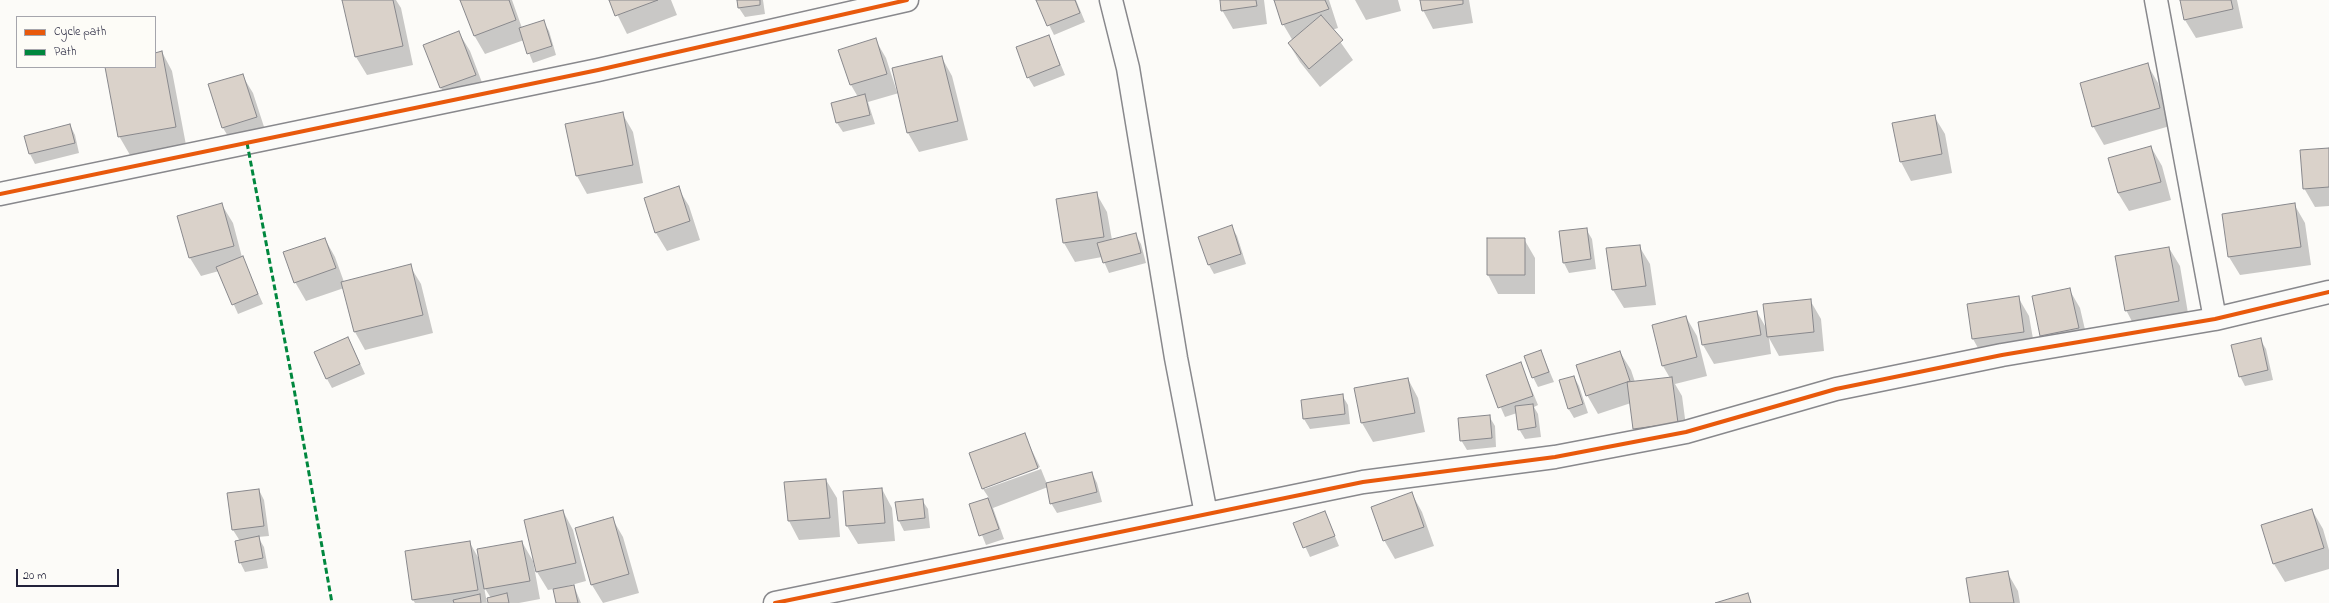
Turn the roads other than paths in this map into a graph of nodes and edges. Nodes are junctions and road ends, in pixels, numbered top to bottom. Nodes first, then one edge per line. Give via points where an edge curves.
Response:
1 (907, 0) edge
2 (1110, 0) edge
3 (2156, 0) edge
4 (0, 194) edge
5 (2329, 292) edge
6 (2215, 319) junction
7 (1206, 514) junction
8 (775, 603) edge

1 - 4 street via 598,70
2 - 7 street via 1128,68 1175,350
3 - 6 street
5 - 6 street
6 - 7 street via 2002,354 1843,387 1686,432 1609,447 1556,457 1363,482
7 - 8 street

